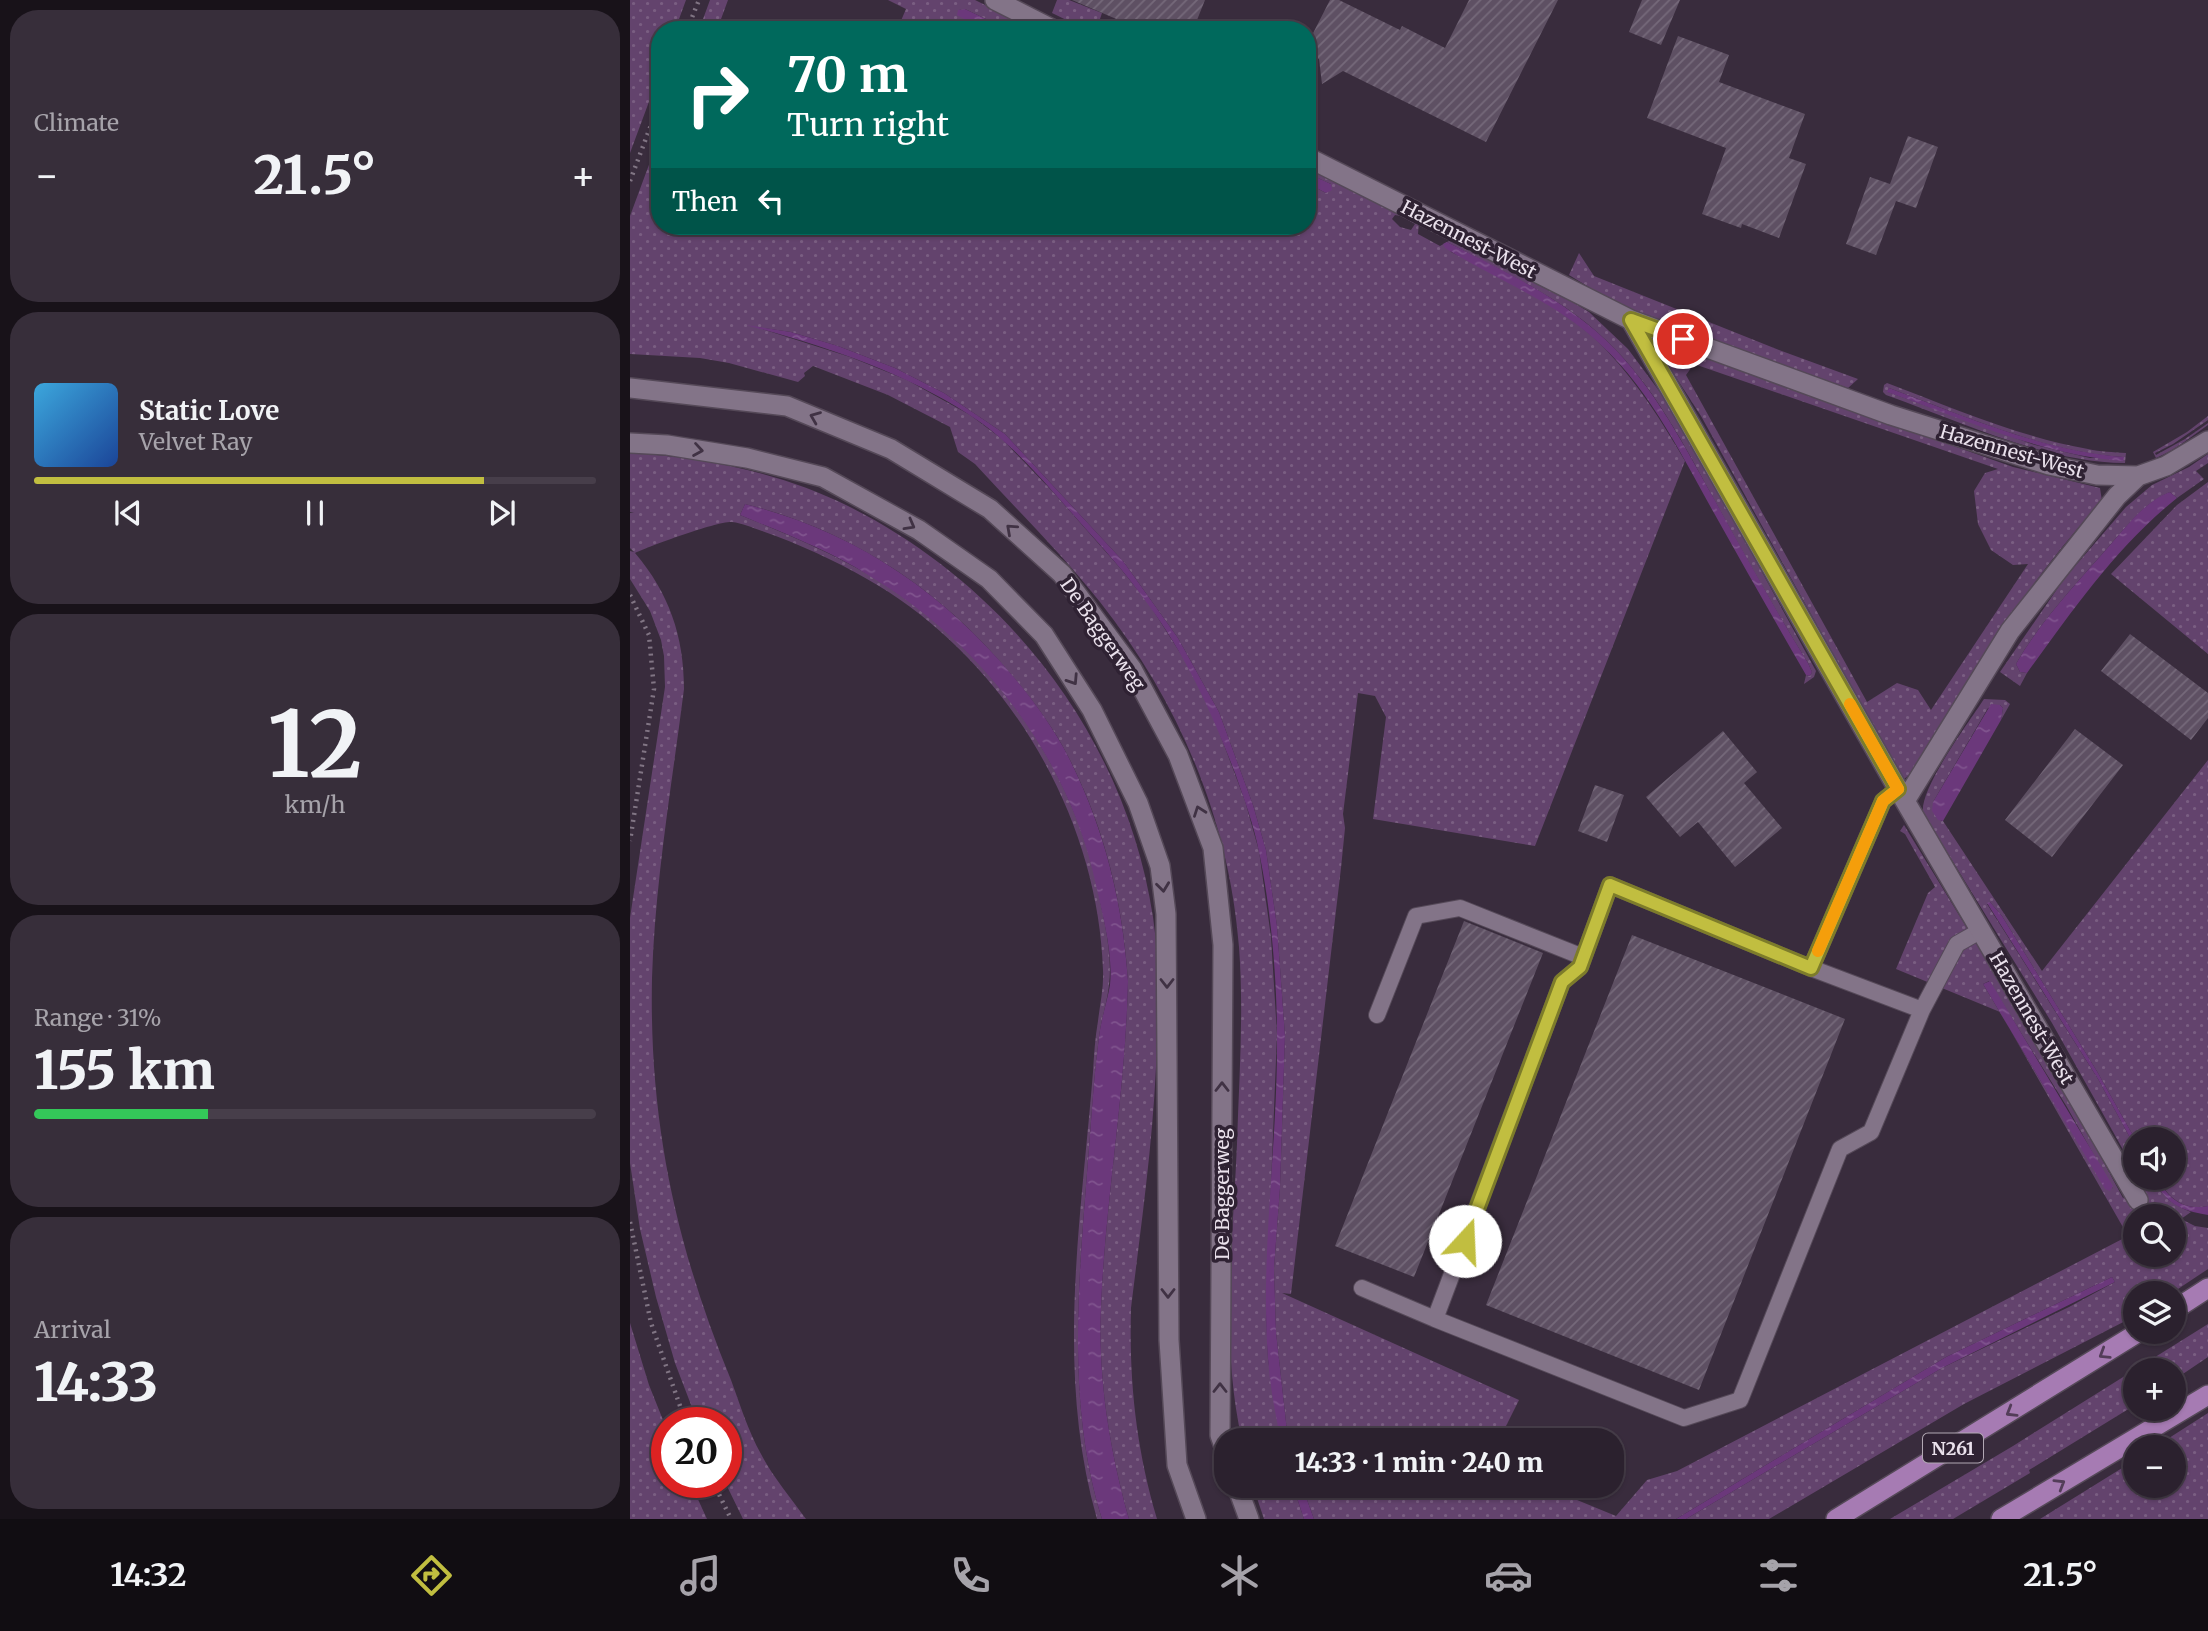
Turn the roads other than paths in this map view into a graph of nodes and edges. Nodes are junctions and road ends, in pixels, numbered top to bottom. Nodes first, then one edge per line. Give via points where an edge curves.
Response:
1 (995, 0) edge
2 (1036, 21) edge
3 (1316, 162) edge
4 (1631, 320) junction
5 (630, 388) edge
6 (2208, 441) edge
7 (630, 443) edge
8 (2138, 476) junction
9 (1901, 795) junction
10 (1980, 930) junction
11 (1583, 957) junction
12 (1811, 968) junction
13 (1922, 1010) junction
14 (1377, 1014) dead end
15 (2138, 1200) dead end
16 (2208, 1288) edge
17 (1362, 1289) dead end
18 (2186, 1302) edge
19 (1435, 1319) junction
20 (2123, 1342) edge
21 (2208, 1395) edge
22 (1220, 1428) edge
23 (1241, 1498) edge
24 (1196, 1519) edge
25 (1249, 1519) edge
26 (1836, 1519) edge
27 (2001, 1519) edge

1 - 2 street
3 - 4 street, Hazennest-West
4 - 8 street, Hazennest-West via 1891,415 2049,466 2121,478
4 - 9 street, Hazennest-West
22 -> 5 street, De Baggerweg via 1223,945 1213,848 1178,755 1132,669 1062,574 990,509 891,449 787,406
6 - 8 street via 2166,466
7 -> 24 street via 747,458 823,477 919,530 989,579 1044,635 1092,710 1138,803 1160,866 1166,914 1168,1340 1177,1465
8 - 9 street via 2010,631
9 - 10 street, Hazennest-West
9 - 12 lane via 1883,801
10 - 13 lane via 1957,944
10 - 15 street, Hazennest-West
11 - 12 lane via 1610,885
11 - 14 lane via 1460,908 1416,916
11 - 19 lane via 1580,967 1562,982
12 - 13 lane
13 - 19 lane via 1871,1132 1840,1149 1740,1399 1684,1418
16 - 18 main road
17 - 19 lane
20 -> 26 main road, N261
27 -> 21 main road
23 - 25 street

